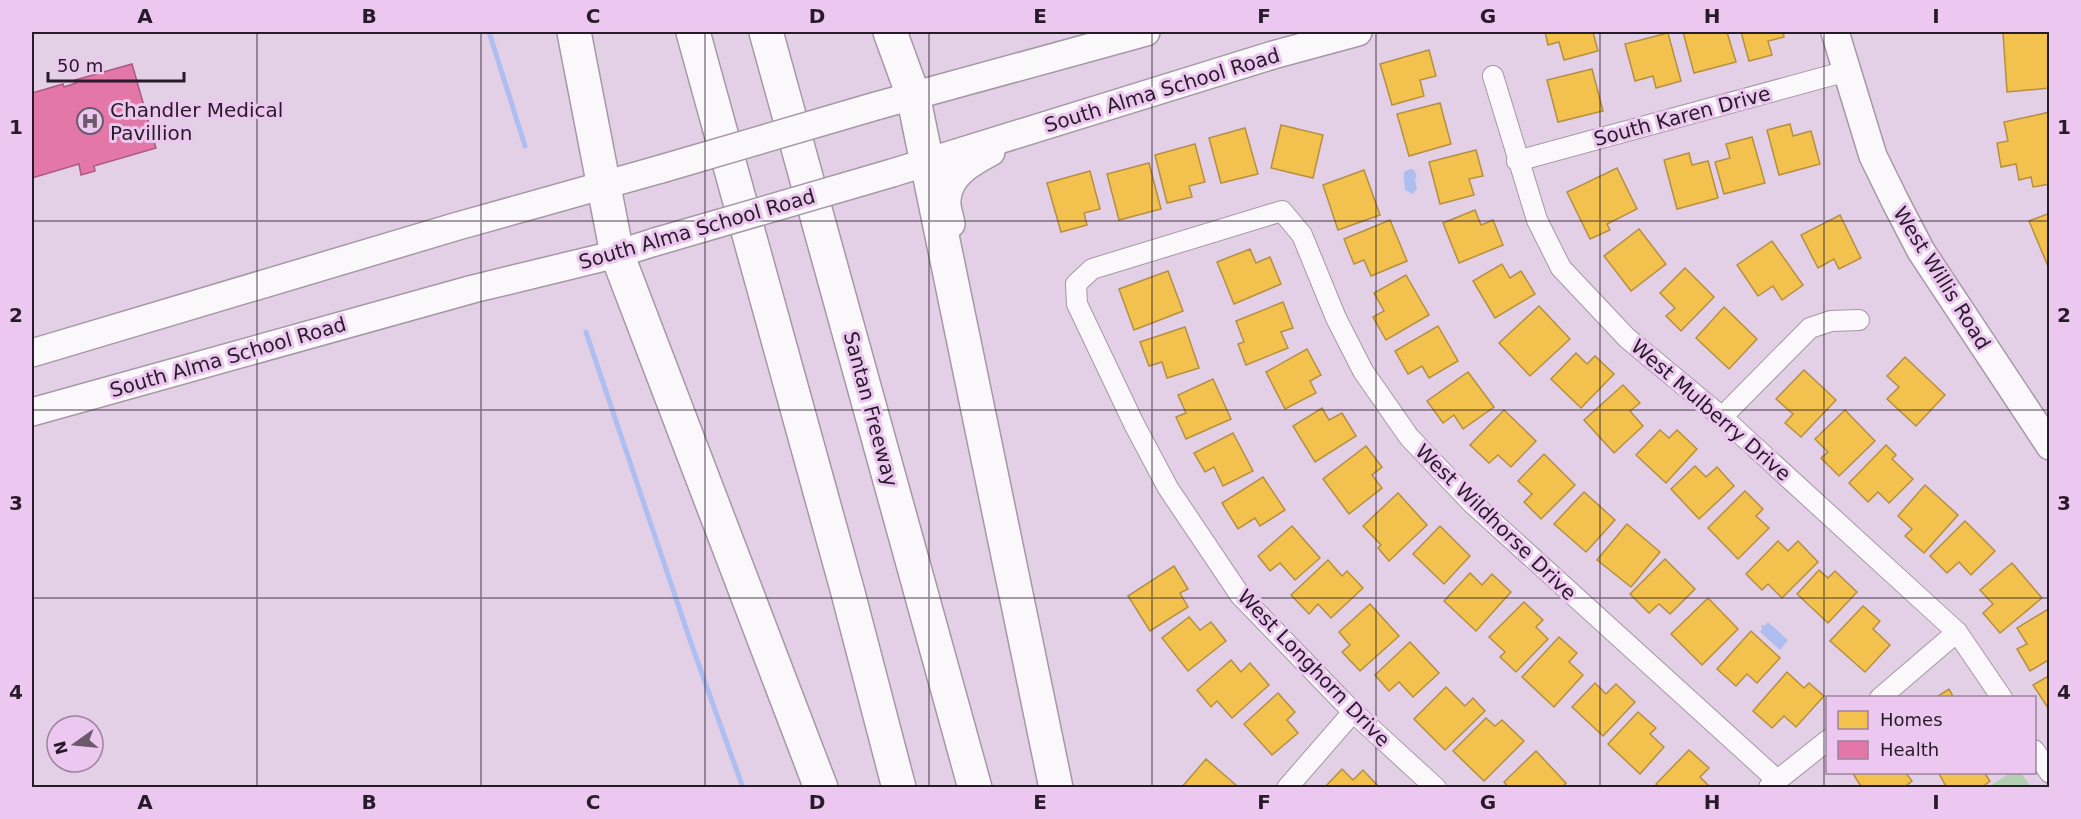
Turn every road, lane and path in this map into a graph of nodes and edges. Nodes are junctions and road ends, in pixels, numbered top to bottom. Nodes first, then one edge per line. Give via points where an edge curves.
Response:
1 (574, 32) edge
2 (693, 32) edge
3 (766, 32) edge
4 (890, 32) edge
5 (1146, 32) edge
6 (1291, 32) edge
7 (1358, 32) edge
8 (1835, 32) edge
9 (1273, 55) junction
10 (1847, 71) junction
11 (1493, 76) dead end
12 (914, 95) junction
13 (1025, 132) junction
14 (1517, 161) junction
15 (927, 163) junction
16 (602, 184) junction
17 (617, 254) junction
18 (1076, 284) joint
19 (1859, 320) dead end
20 (32, 353) edge
21 (32, 412) edge
22 (1722, 417) junction
23 (2049, 446) edge
24 (1003, 529) junction
25 (1958, 632) junction
26 (1882, 696) edge
27 (2001, 696) edge
28 (1353, 712) junction
29 (1826, 741) edge
30 (2036, 753) edge
31 (2049, 773) edge
32 (1773, 784) edge
33 (821, 788) edge
34 (900, 788) edge
35 (975, 788) edge
36 (1056, 788) edge
37 (1287, 788) edge
38 (1436, 788) edge

1 - 16 highway
2 - 34 highway
3 - 35 highway, Santan Freeway
4 - 12 highway
5 - 12 main road
6 - 9 main road
7 - 9 main road, South Alma School Road
8 - 10 main road, West Willis Road
9 - 13 main road, South Alma School Road
10 - 14 street, South Karen Drive
10 - 23 main road, West Willis Road via 1874,156 1921,251
11 - 14 street, West Mulberry Drive
12 - 15 highway
12 - 16 main road, bridge
13 - 15 main road, South Alma School Road
13 - 24 main road via 969,164 952,183 947,200 1002,476
14 - 22 street, West Mulberry Drive via 1537,220 1561,268 1627,338
15 - 17 main road, South Alma School Road, bridge
15 - 24 highway
16 - 17 highway
16 - 20 main road
17 - 21 main road, South Alma School Road via 473,289
17 - 33 highway
18 - 28 street, West Longhorn Drive via 1077,304 1168,488 1240,595
18 - 32 street, West Wildhorse Drive via 1092,269 1282,211 1302,235 1363,371 1409,438 1472,503
19 - 22 street via 1832,321 1810,328
22 - 25 street, West Mulberry Drive
24 - 36 highway
25 - 26 street
25 - 27 street, West Mulberry Drive
28 - 37 street
28 - 38 street, West Longhorn Drive
29 - 32 street
30 - 31 street

